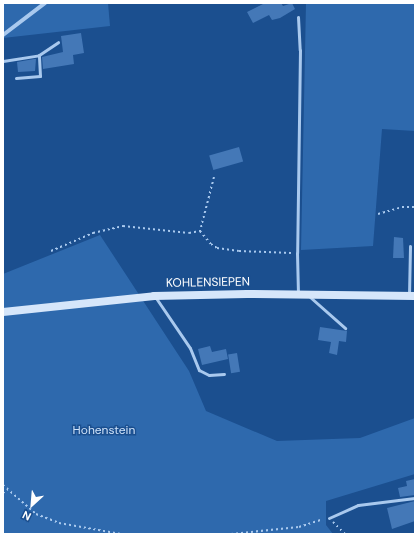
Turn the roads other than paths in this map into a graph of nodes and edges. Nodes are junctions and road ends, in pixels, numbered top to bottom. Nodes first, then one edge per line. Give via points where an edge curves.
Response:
1 (45, 3) edge
2 (298, 17) dead end
3 (3, 35) edge
4 (58, 42) dead end
5 (38, 55) junction
6 (3, 61) edge
7 (16, 78) dead end
8 (410, 246) dead end
9 (298, 294) junction
10 (307, 294) junction
11 (412, 295) edge
12 (154, 296) junction
13 (3, 312) edge
14 (345, 328) dead end
15 (224, 374) dead end
16 (415, 498) edge
17 (329, 518) road end

1 - 3 street
2 - 9 lane
4 - 5 lane
5 - 6 lane
5 - 7 lane via 40,76
8 - 11 lane
9 - 10 street, KOHLENSIEPEN
9 - 12 street, KOHLENSIEPEN
10 - 11 street, KOHLENSIEPEN
10 - 14 lane
12 - 13 street, KOHLENSIEPEN
12 - 15 lane via 190,348 200,370 208,375
16 - 17 lane via 358,505

